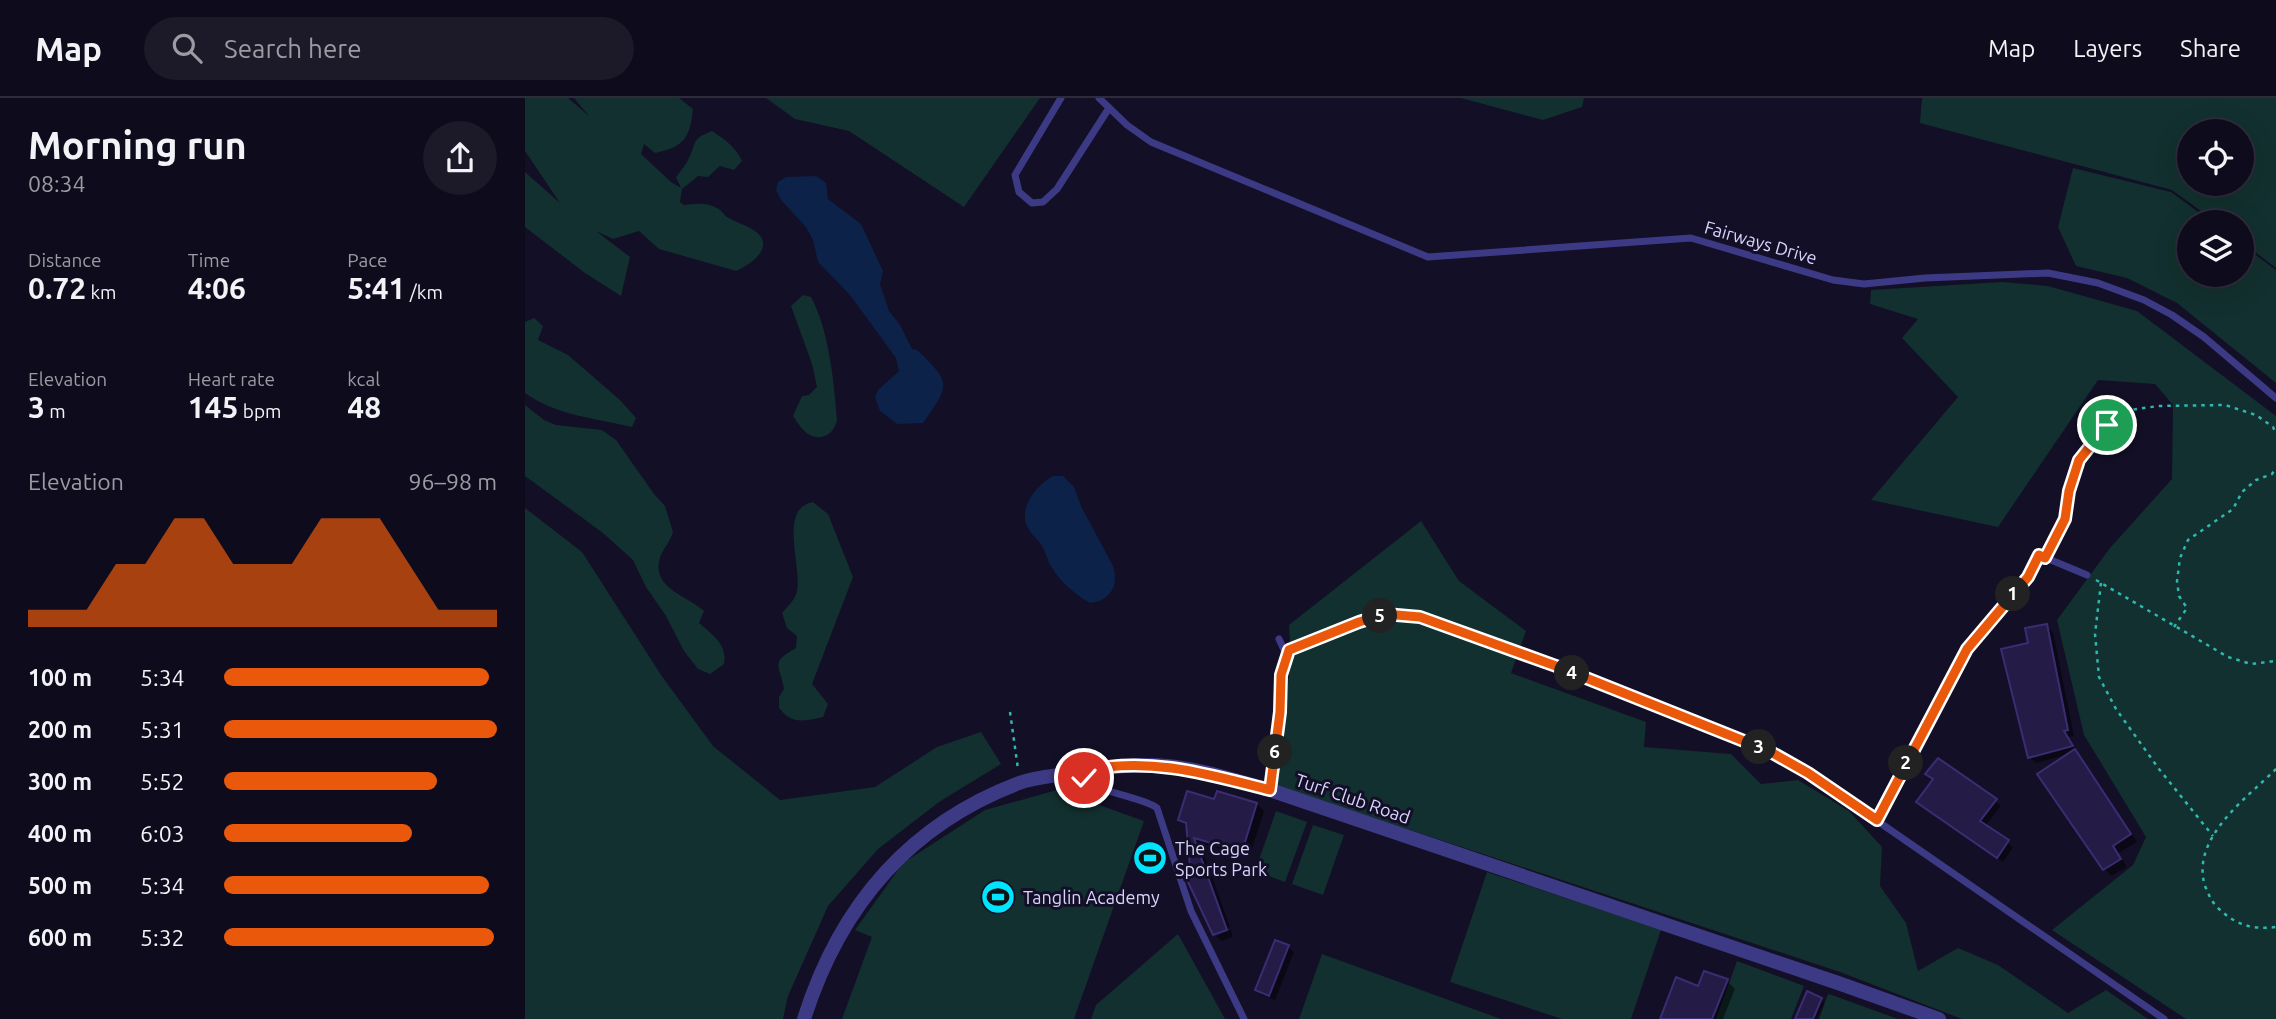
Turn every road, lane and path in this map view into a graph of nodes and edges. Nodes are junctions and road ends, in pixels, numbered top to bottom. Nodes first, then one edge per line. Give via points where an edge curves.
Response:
1 (1061, 98) edge
2 (1099, 98) edge
3 (1109, 108) junction
4 (2276, 398) edge
5 (2276, 434) edge
6 (2276, 468) edge
7 (2045, 558) junction
8 (2087, 575) dead end
9 (2174, 627) junction
10 (1279, 639) dead end
11 (1286, 654) junction
12 (2276, 661) edge
13 (1010, 712) dead end
14 (2276, 769) edge
15 (1084, 771) junction
16 (1020, 782) junction
17 (1270, 790) junction
18 (1877, 820) junction
19 (2213, 836) junction
20 (2276, 926) edge
21 (804, 1019) edge
22 (1244, 1019) edge
23 (1939, 1019) edge
24 (2164, 1019) edge

1 - 3 lane via 1015,175 1016,187 1032,202 1043,202 1057,189
2 - 3 lane, Fairways Drive
3 - 4 lane, Fairways Drive via 1151,142 1428,257 1691,238 1833,280 1864,284 2048,273 2098,283 2172,315
5 - 7 path via 2256,415 2225,405 2124,411 2079,460 2065,519
6 - 9 path via 2242,492 2234,509 2188,540 2177,581 2187,608
7 - 8 lane
7 - 18 lane via 2039,555 2028,577 1967,649
9 - 12 path via 2228,657 2251,664
9 - 19 path via 2101,583 2095,634 2099,677 2159,769
10 - 11 lane
11 - 17 lane
11 - 18 lane via 1324,634 1385,614 1420,617 1769,751
13 - 16 path
14 - 19 path
15 - 16 street, Turf Club Road
15 - 17 street, Turf Club Road via 1166,766
15 - 22 lane via 1092,785 1157,808 1191,911
16 - 21 street, Turf Club Road via 961,811 907,848 872,886 828,958
17 - 23 street, Turf Club Road
18 - 24 lane
19 - 20 path via 2201,872 2210,901 2232,921 2257,929

